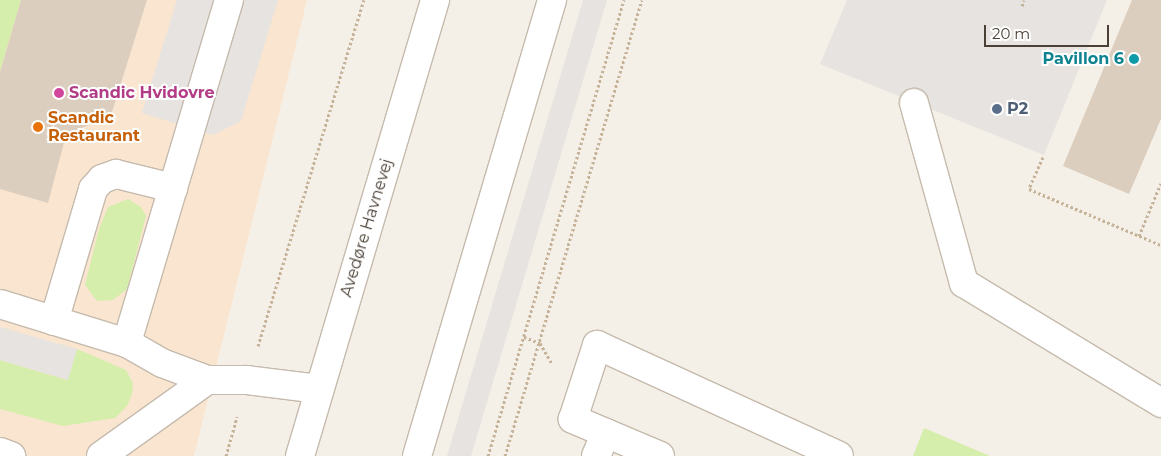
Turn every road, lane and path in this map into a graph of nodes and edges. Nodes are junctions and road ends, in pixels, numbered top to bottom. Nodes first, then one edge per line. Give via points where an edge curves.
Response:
1 (229, 0) edge
2 (364, 0) edge
3 (435, 0) edge
4 (552, 0) edge
5 (624, 0) edge
6 (642, 0) edge
7 (1024, 0) edge
8 (1022, 6) dead end
9 (914, 103) dead end
10 (1043, 157) dead end
11 (1161, 182) edge
12 (173, 188) junction
13 (1138, 236) junction
14 (1161, 245) edge
15 (0, 304) edge
16 (54, 321) junction
17 (127, 343) junction
18 (207, 380) junction
19 (247, 380) junction
20 (319, 389) junction
21 (1161, 404) edge
22 (601, 444) edge
23 (0, 452) edge
24 (11, 456) edge
25 (101, 456) edge
26 (226, 456) edge
27 (300, 456) edge
28 (417, 456) edge
29 (488, 456) edge
30 (505, 456) edge
31 (660, 456) edge
32 (839, 456) edge

1 - 12 street
2 - 19 path
3 - 20 street, Avedøre Havnevej
4 - 28 street
5 - 29 path
6 - 30 path
7 - 8 path
9 - 21 street via 964,283
10 - 13 path via 1029,190
11 - 13 path
12 - 16 street via 116,174 102,179 93,189
12 - 17 street
13 - 14 path
15 - 16 street
16 - 17 street
17 - 18 street via 162,363
18 - 19 street
18 - 25 street
19 - 20 street
19 - 26 path
20 - 27 street, Avedøre Havnevej
22 - 31 street
22 - 32 street via 573,419 597,345
23 - 24 street

